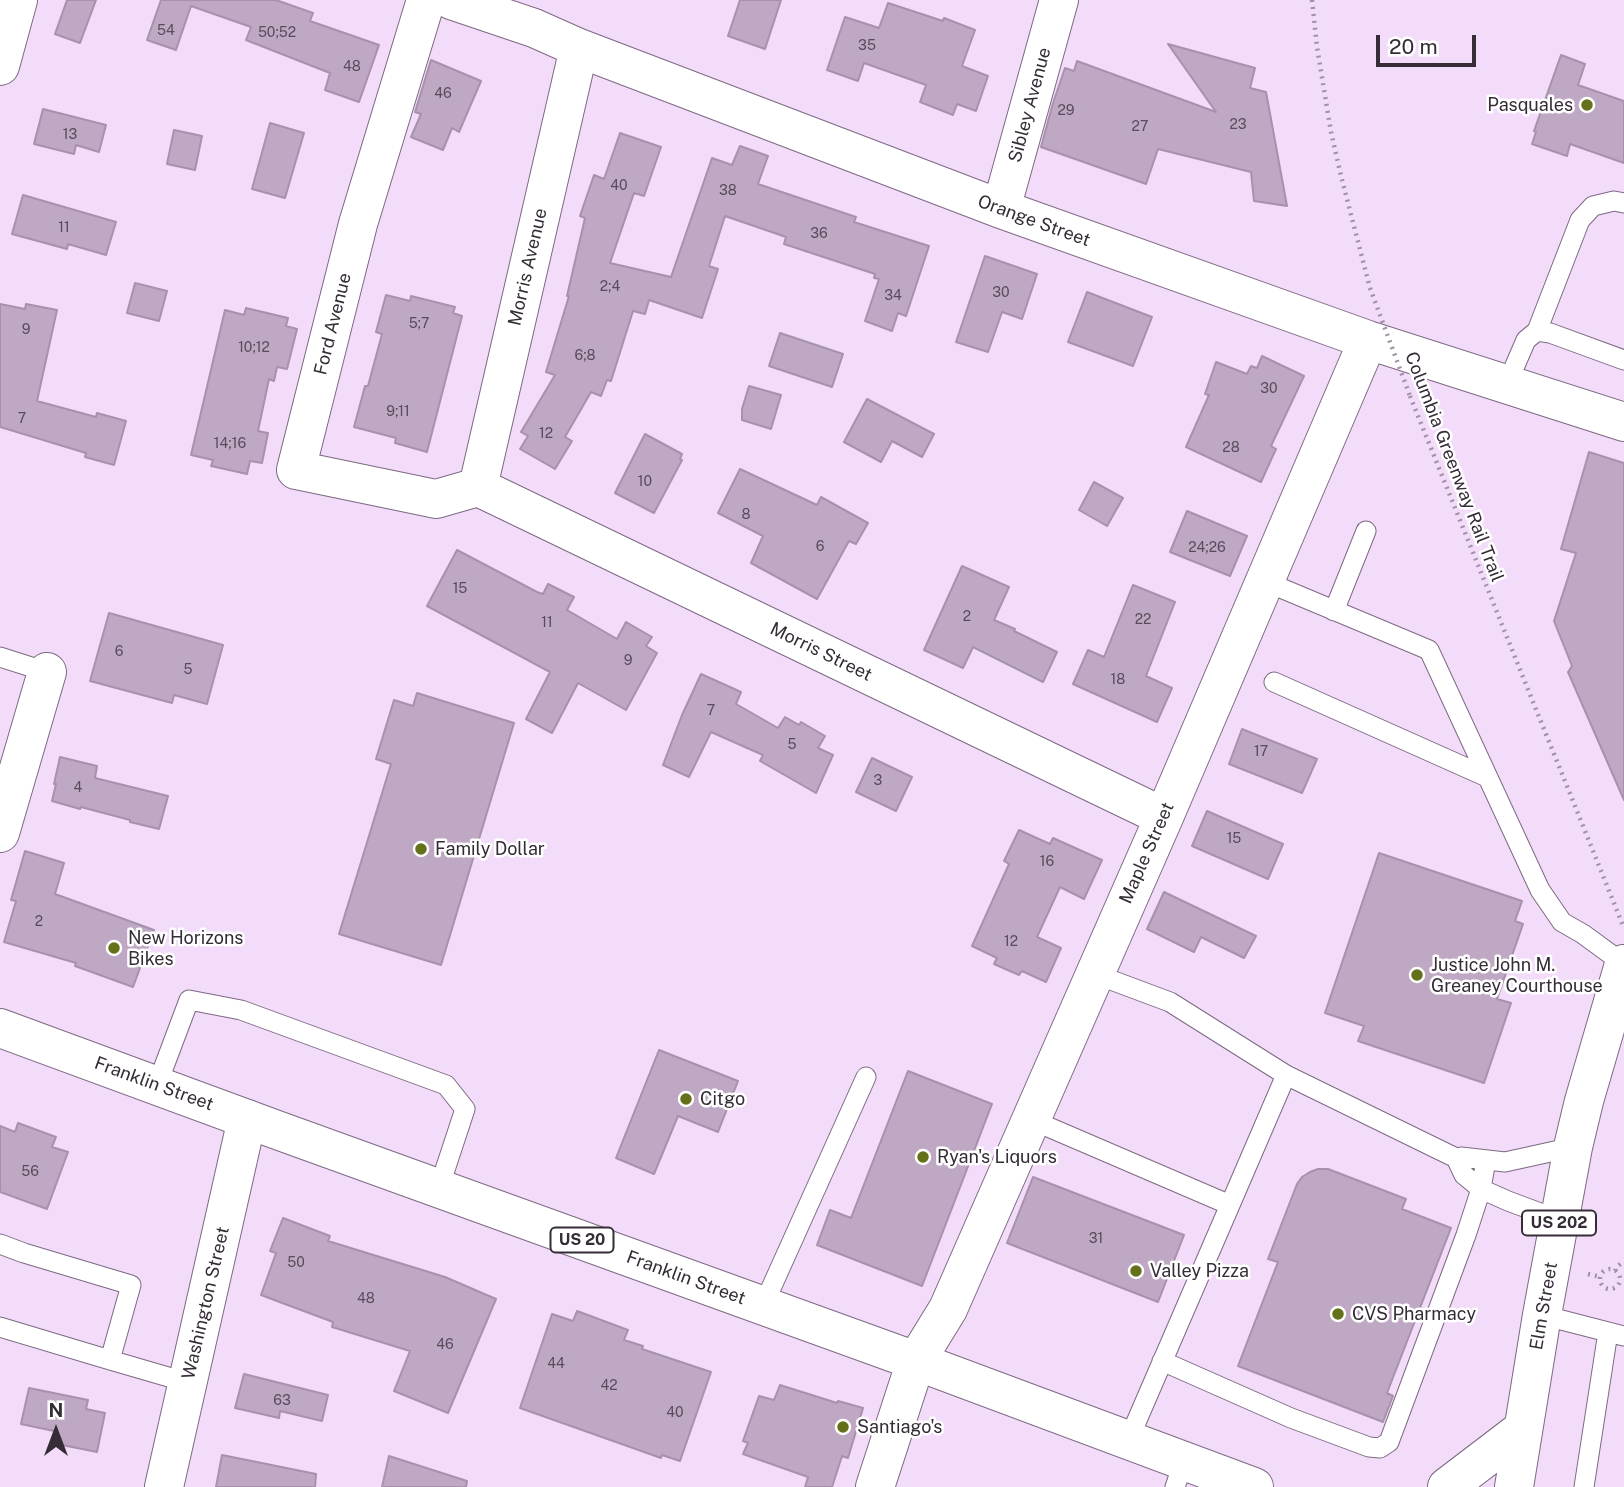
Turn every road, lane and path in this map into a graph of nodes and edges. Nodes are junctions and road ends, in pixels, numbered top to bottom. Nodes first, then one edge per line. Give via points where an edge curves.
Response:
1 (18, 0) edge
2 (426, 0) edge
3 (451, 0) edge
4 (1059, 0) edge
5 (1312, 0) edge
6 (538, 14) edge
7 (579, 48) junction
8 (0, 66) edge
9 (1624, 203) edge
10 (1001, 209) junction
11 (1537, 331) junction
12 (1367, 340) junction
13 (1624, 360) edge
14 (1507, 384) junction
15 (1624, 422) edge
16 (478, 487) junction
17 (1366, 531) dead end
18 (1264, 581) junction
19 (1334, 611) junction
20 (0, 657) edge
21 (47, 672) joint
22 (1274, 682) dead end
23 (1487, 777) junction
24 (1164, 817) junction
25 (0, 833) edge
26 (1624, 928) edge
27 (1624, 964) edge
28 (1096, 972) junction
29 (0, 1028) edge
30 (1286, 1075) junction
31 (866, 1077) dead end
32 (157, 1085) junction
33 (1032, 1116) junction
34 (247, 1119) junction
35 (1573, 1147) junction
36 (1456, 1158) junction
37 (1486, 1160) junction
38 (439, 1188) junction
39 (1481, 1189) junction
40 (1230, 1205) junction
41 (1559, 1220) junction
42 (0, 1244) edge
43 (1624, 1262) edge
44 (1615, 1271) junction
45 (1588, 1274) dead end
46 (1601, 1277) junction
47 (763, 1306) junction
48 (1542, 1315) junction
49 (0, 1327) edge
50 (1616, 1334) edge
51 (110, 1360) junction
52 (916, 1361) junction
53 (1162, 1361) junction
54 (189, 1383) junction
55 (1523, 1429) junction
56 (1128, 1441) junction
57 (1180, 1474) edge
58 (164, 1487) edge
59 (875, 1487) edge
60 (1254, 1487) edge
61 (1447, 1487) edge
62 (1514, 1487) edge
63 (1584, 1487) edge

1 - 8 main road
2 - 16 main road, Ford Avenue via 358,224 296,470 436,499
3 - 6 main road, Orange Street
4 - 10 main road, Sibley Avenue
5 - 26 path, Columbia Greenway Rail Trail, bridge via 1331,132 1370,288
6 - 7 main road, Orange Street
7 - 10 main road, Orange Street
7 - 16 main road, Morris Avenue
9 - 11 lane via 1593,206 1580,220
10 - 12 main road, Orange Street
11 - 13 lane
11 - 14 lane via 1526,340
12 - 14 main road, Orange Street
12 - 18 main road, Maple Street
14 - 15 main road, Orange Street
16 - 24 main road, Morris Street
17 - 19 lane
18 - 19 lane
18 - 24 main road, Maple Street
19 - 23 lane via 1429,650
20 - 21 lane
21 - 25 main road
22 - 23 lane
23 - 27 lane via 1540,890 1562,922
24 - 28 main road, Maple Street
27 - 35 main road, Elm Street / US 202
28 - 30 lane via 1170,1002
28 - 33 main road, Maple Street
29 - 32 main road, Franklin Street / US 20
30 - 36 lane
30 - 40 lane
31 - 47 lane
32 - 34 main road, Franklin Street / US 20
32 - 38 lane via 189,1000 241,1010 446,1085 465,1109
33 - 40 lane
33 - 52 main road, Maple Street via 948,1308
34 - 38 main road, Franklin Street / US 20
34 - 54 main road, Washington Street
35 - 37 lane via 1505,1162
35 - 41 main road, Elm Street / US 202
36 - 37 lane
36 - 39 lane via 1464,1175
37 - 39 lane
38 - 47 main road, Franklin Street / US 20
39 - 41 lane
39 - 53 lane via 1389,1442 1380,1448 1291,1418
40 - 53 lane
41 - 48 main road, Elm Street / US 202
42 - 51 lane via 131,1285
43 - 44 path
44 - 46 path via 1608,1270
44 - 46 path via 1620,1281 1615,1288 1603,1286
45 - 46 path
47 - 52 main road, Franklin Street / US 20
48 - 50 lane
48 - 55 main road, Elm Street / US 202
49 - 51 lane
50 - 63 lane
51 - 54 lane
52 - 56 main road, Franklin Street / US 20
52 - 59 main road, Maple Street
53 - 56 lane
54 - 58 main road, Washington Street
55 - 61 main road
55 - 62 main road, Elm Street / US 202
56 - 57 main road, Franklin Street / US 20
57 - 60 main road, Franklin Street / US 20

